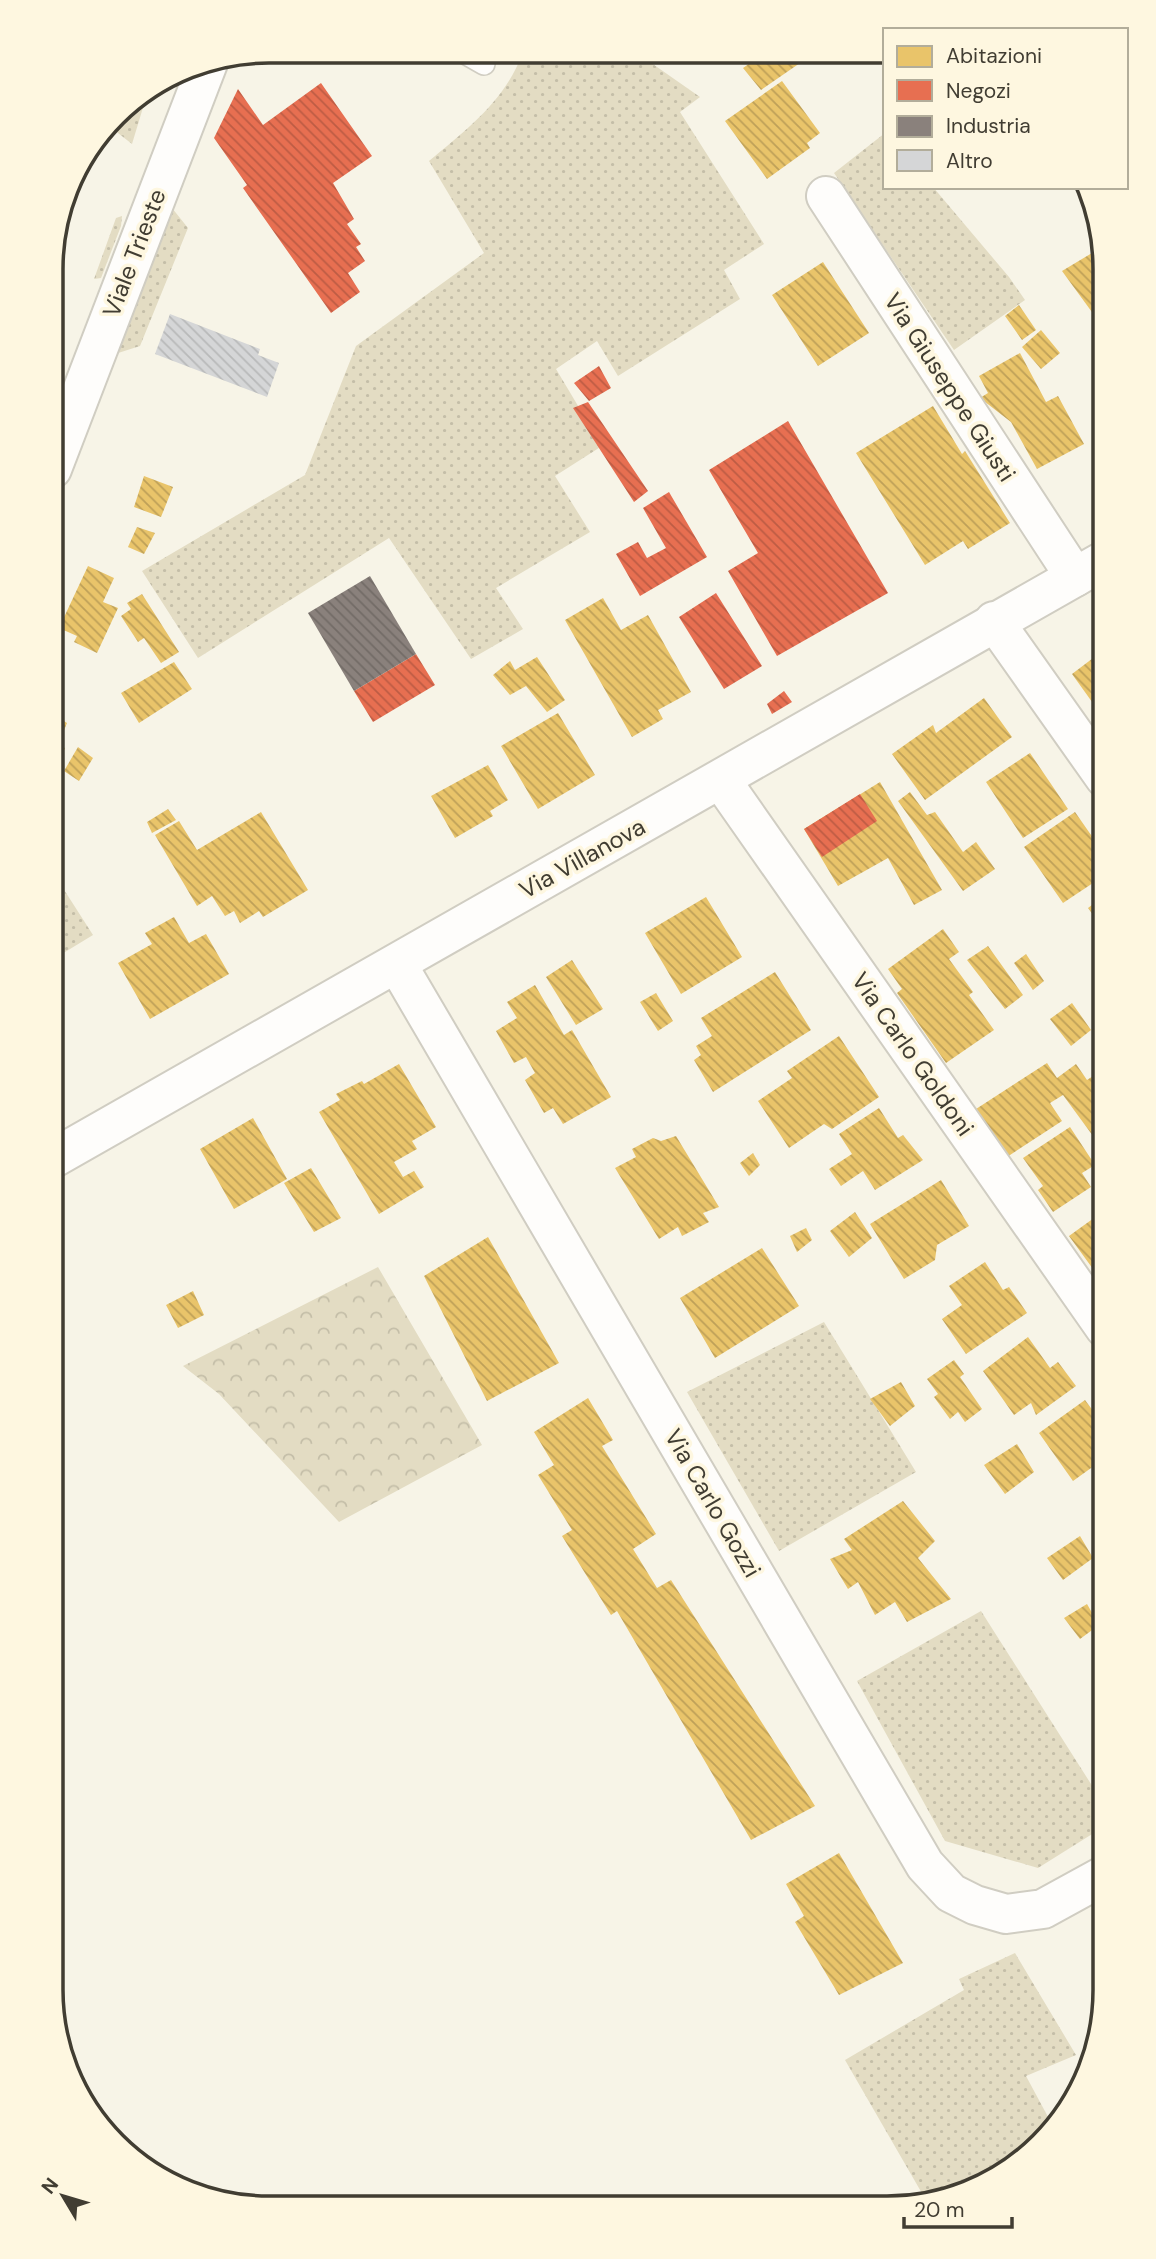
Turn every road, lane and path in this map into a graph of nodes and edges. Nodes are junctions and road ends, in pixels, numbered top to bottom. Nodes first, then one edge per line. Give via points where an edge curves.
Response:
1 (204, 74) edge
2 (826, 196) dead end
3 (63, 437) edge
4 (1090, 568) edge
5 (994, 621) junction
6 (1093, 761) edge
7 (721, 780) junction
8 (397, 964) junction
9 (63, 1152) edge
10 (1093, 1311) edge
11 (1093, 1882) edge

1 - 3 street, Viale Trieste
2 - 4 street, Via Giuseppe Giusti
4 - 5 street, Via Villanova
5 - 6 street
5 - 7 street, Via Villanova
7 - 8 street, Via Villanova
7 - 10 street, Via Carlo Goldoni
8 - 9 street, Via Villanova
8 - 11 street, Via Carlo Gozzi via 925,1865 951,1893 1006,1914 1043,1909

